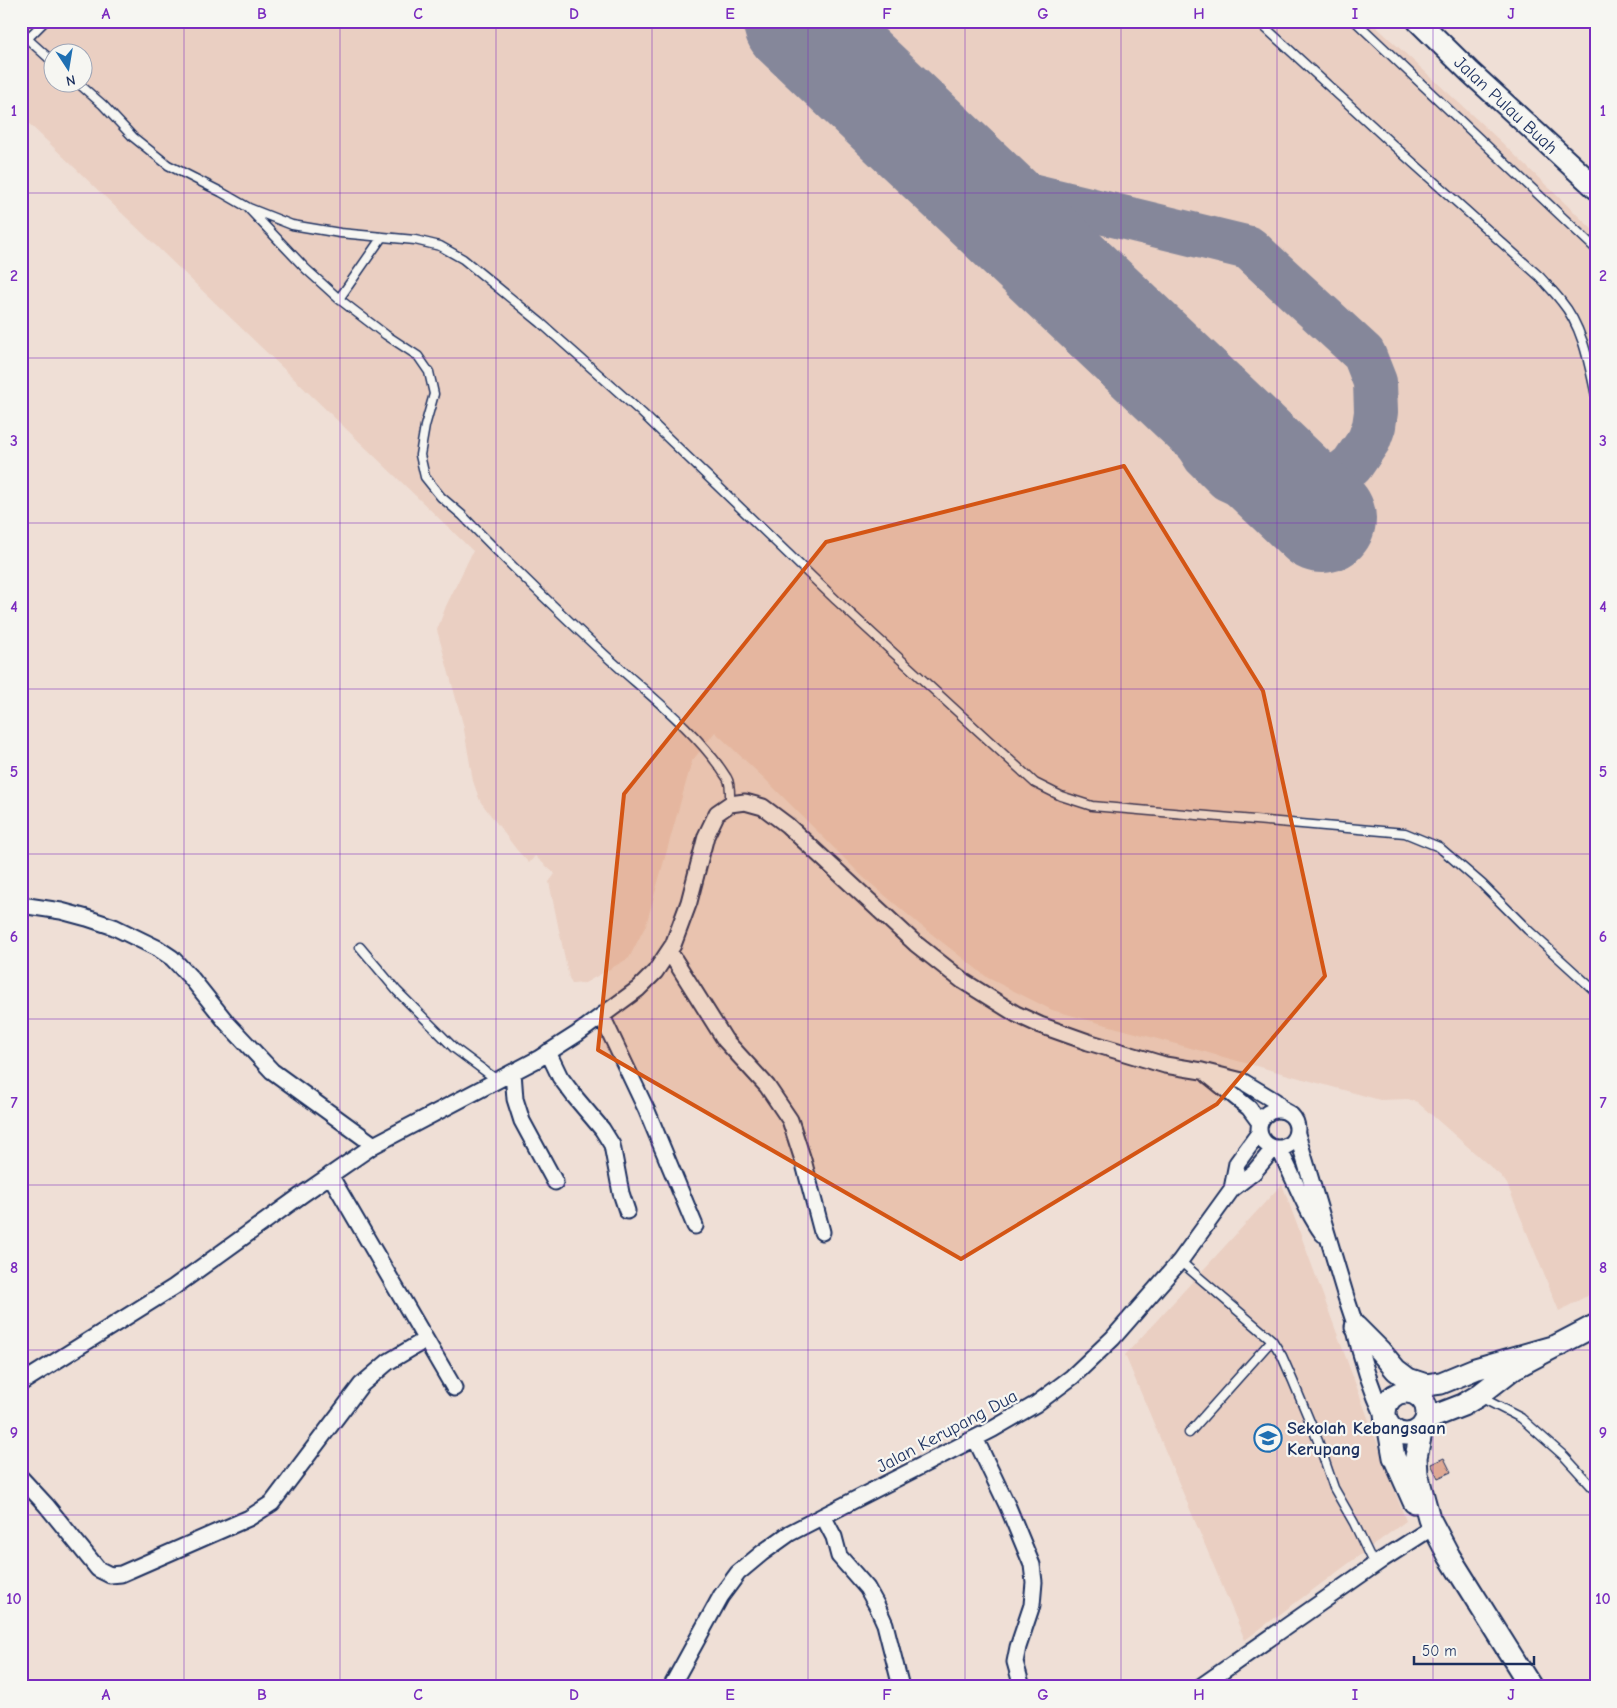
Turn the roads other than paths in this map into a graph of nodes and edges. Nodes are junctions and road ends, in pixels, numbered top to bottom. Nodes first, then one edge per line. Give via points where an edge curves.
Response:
1 (45, 21) edge
2 (1258, 21) edge
3 (1355, 21) edge
4 (1418, 21) edge
5 (24, 36) edge
6 (42, 52) edge
7 (88, 92) edge
8 (1596, 188) edge
9 (246, 206) junction
10 (382, 236) junction
11 (1596, 249) edge
12 (339, 299) junction
13 (1596, 396) edge
14 (730, 804) junction
15 (21, 905) edge
16 (360, 947) dead end
17 (669, 951) junction
18 (1596, 992) edge
19 (602, 1016) junction
20 (548, 1052) junction
21 (1202, 1071) junction
22 (513, 1072) junction
23 (497, 1080) junction
24 (1284, 1111) junction
25 (1260, 1128) junction
26 (1297, 1134) junction
27 (374, 1145) junction
28 (1276, 1148) junction
29 (330, 1175) junction
30 (555, 1182) dead end
31 (1232, 1189) junction
32 (627, 1211) dead end
33 (694, 1226) dead end
34 (822, 1232) dead end
35 (1331, 1246) junction
36 (1180, 1261) junction
37 (1354, 1321) junction
38 (1596, 1325) edge
39 (426, 1340) junction
40 (1272, 1340) junction
41 (1559, 1345) junction
42 (1514, 1368) junction
43 (21, 1382) edge
44 (454, 1388) dead end
45 (1414, 1394) junction
46 (1471, 1400) junction
47 (1386, 1421) junction
48 (1424, 1424) junction
49 (1189, 1433) dead end
50 (975, 1438) junction
51 (1416, 1457) junction
52 (21, 1478) edge
53 (1596, 1491) edge
54 (823, 1516) junction
55 (1431, 1523) junction
56 (1374, 1566) junction
57 (1526, 1685) edge
58 (671, 1687) edge
59 (901, 1687) edge
60 (1022, 1687) edge
61 (1200, 1687) edge

1 - 5 lane
2 - 13 lane via 1534,271 1562,302 1586,350
3 - 11 lane
4 - 8 main road, Jalan Pulau Buah
5 - 6 lane
7 - 9 lane via 133,137 168,165
9 - 10 lane via 292,225
9 - 12 lane
10 - 12 lane
10 - 18 lane via 440,246 463,259 541,323 1035,783 1092,806 1405,833 1439,847
12 - 14 lane via 418,356 429,372 434,394 420,455 424,477 604,654 685,728 728,780
14 - 17 street via 717,813 706,836 689,902
14 - 21 street via 745,802 763,807 787,825 916,944 963,980 1016,1014 1088,1042 1165,1065
15 - 27 street via 61,911 114,927 172,958 272,1071
16 - 23 lane via 397,991 454,1048
17 - 19 street via 638,989
17 - 34 street via 725,1040 767,1086 790,1120
19 - 20 street
19 - 33 street via 647,1112
20 - 22 street
20 - 32 street via 560,1077 612,1145
21 - 24 street via 1242,1081 1275,1101
21 - 25 street via 1249,1108
22 - 23 street
22 - 30 street via 515,1099 522,1121
23 - 27 street
24 - 25 street via 1265,1115
24 - 26 street via 1297,1122
25 - 28 street via 1265,1144
25 - 31 street, Jalan Kerupang Dua via 1237,1164
26 - 28 street via 1290,1145
26 - 35 street
27 - 29 street
28 - 31 street, Jalan Kerupang Dua via 1254,1172
28 - 35 street via 1314,1222
29 - 39 street
29 - 43 street via 174,1287
31 - 36 street, Jalan Kerupang Dua
35 - 37 street
36 - 40 lane
36 - 50 street, Jalan Kerupang Dua via 1113,1338 1072,1377 1036,1404
37 - 41 main road via 1396,1370 1408,1379 1426,1385
37 - 45 street via 1382,1370
37 - 47 street via 1362,1358
38 - 41 main road
39 - 44 street
39 - 52 street via 388,1362 361,1385 272,1503 249,1518 121,1574 110,1575 98,1569
40 - 49 lane
40 - 56 lane via 1293,1381 1334,1488
41 - 42 main road
42 - 45 main road via 1450,1388
42 - 46 main road
45 - 47 main road via 1394,1395 1384,1412
45 - 48 main road via 1427,1407
46 - 48 main road
46 - 51 main road via 1430,1435
46 - 53 lane via 1521,1418 1564,1456
47 - 48 main road via 1393,1430 1408,1434
47 - 55 main road via 1394,1457 1406,1487
48 - 51 main road
50 - 54 street, Jalan Kerupang Dua
50 - 60 street via 1032,1565 1032,1606 1015,1662
51 - 55 main road via 1417,1474
54 - 58 street, Jalan Kerupang Dua via 790,1534 738,1573 721,1596
54 - 59 street via 834,1537 838,1556 867,1588 877,1606 885,1624
55 - 56 street
55 - 57 main road
56 - 61 street

